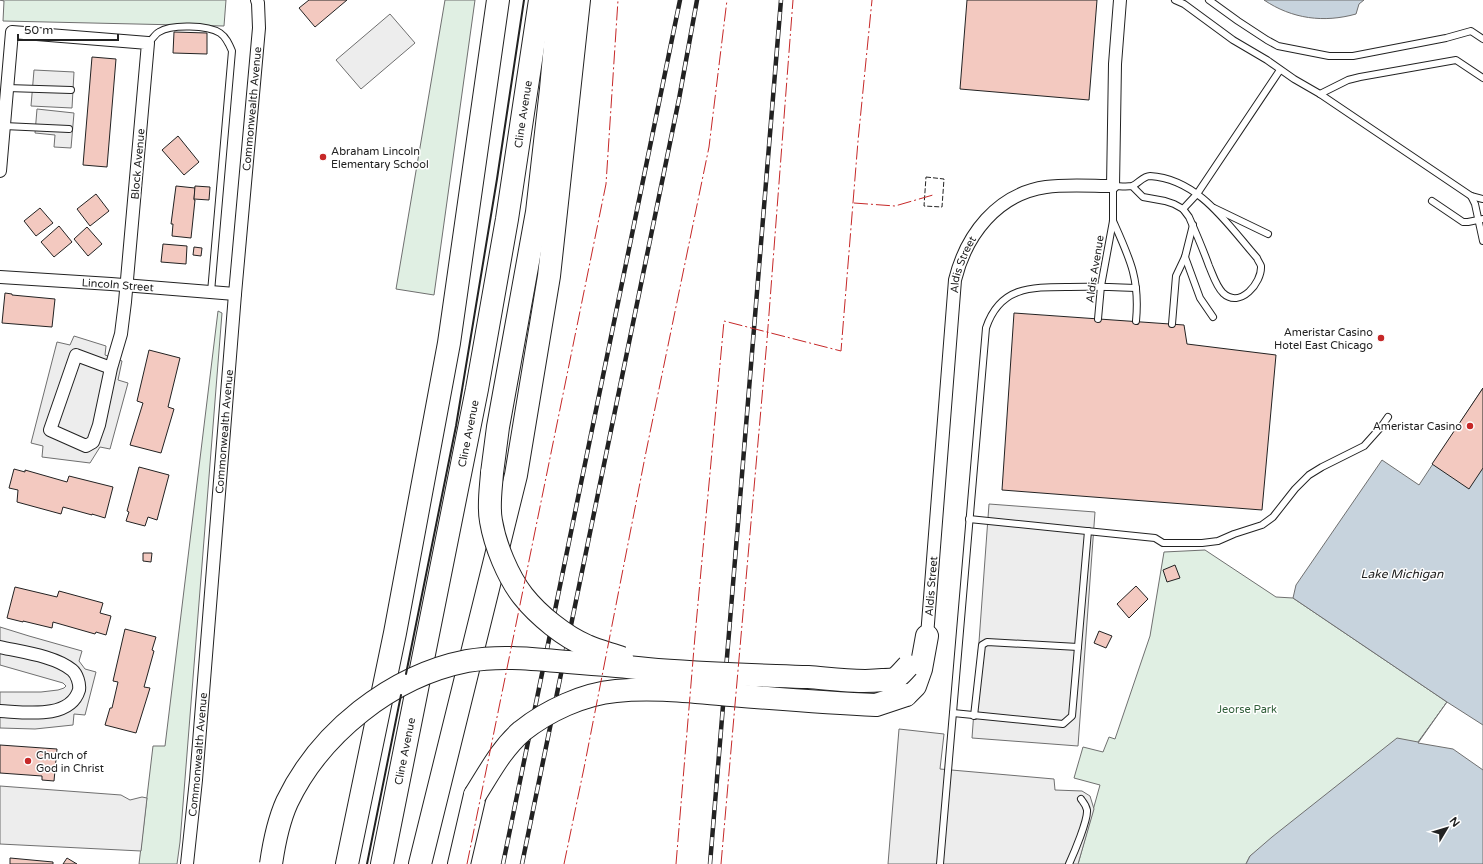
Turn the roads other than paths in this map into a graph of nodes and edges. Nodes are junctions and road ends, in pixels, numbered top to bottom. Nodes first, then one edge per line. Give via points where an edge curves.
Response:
1 (256, 0) edge
2 (498, 0) edge
3 (540, 0) edge
4 (559, 0) edge
5 (579, 0) edge
6 (1120, 0) edge
7 (1175, 0) edge
8 (1208, 0) edge
9 (1483, 39) edge
10 (148, 43) junction
11 (1280, 70) junction
12 (1483, 78) edge
13 (7, 88) junction
14 (71, 90) dead end
15 (1320, 94) junction
16 (4, 126) junction
17 (70, 129) dead end
18 (0, 171) edge
19 (1113, 186) junction
20 (1132, 186) junction
21 (1197, 194) junction
22 (1471, 196) junction
23 (1483, 199) edge
24 (1432, 201) dead end
25 (1211, 206) junction
26 (1183, 209) junction
27 (1481, 219) edge
28 (1113, 222) junction
29 (1193, 225) junction
30 (1268, 234) dead end
31 (1483, 241) edge
32 (1185, 257) junction
33 (0, 277) edge
34 (128, 285) junction
35 (1101, 286) junction
36 (1136, 288) junction
37 (211, 292) junction
38 (235, 294) junction
39 (1213, 316) dead end
40 (1098, 319) dead end
41 (1136, 322) dead end
42 (1172, 324) dead end
43 (111, 368) junction
44 (1388, 417) dead end
45 (969, 519) junction
46 (1088, 531) junction
47 (927, 636) junction
48 (0, 647) edge
49 (1078, 647) junction
50 (659, 670) junction
51 (0, 711) edge
52 (953, 713) junction
53 (974, 716) junction
54 (1081, 799) dead end
55 (187, 864) edge
56 (271, 864) edge
57 (347, 864) edge
58 (382, 864) edge
59 (420, 864) edge
60 (459, 864) edge
61 (940, 864) edge
62 (1069, 864) edge

1 - 38 street, Commonwealth Avenue via 259,28
2 - 57 highway via 444,372 395,634
3 - 58 highway, Cline Avenue via 507,219 477,389
4 - 50 highway, bridge via 537,212 498,428 492,473 490,520 506,566 523,596 543,616 577,641
5 - 59 highway via 549,276 516,475
6 - 19 street via 1115,64
7 - 11 lane
8 - 9 lane via 1272,43 1329,56 1353,56 1471,31
10 - 13 street via 12,32
10 - 34 street, Block Avenue
10 - 37 lane via 159,32 172,27 202,27 219,33 228,42 232,51
11 - 15 lane
11 - 21 lane
12 - 15 lane via 1456,60 1348,80
13 - 14 lane
13 - 16 street
15 - 22 lane
16 - 17 lane
16 - 18 street
19 - 20 lane
19 - 28 lane, Aldis Avenue
19 - 47 street, Aldis Street via 1047,186 1018,196 994,211 983,222 959,263 955,280
20 - 21 lane via 1148,176 1178,182
20 - 26 lane via 1143,197 1166,200
21 - 25 lane
21 - 26 lane
22 - 23 lane
22 - 27 lane
24 - 27 lane via 1463,222
25 - 29 lane via 1260,264 1258,279 1247,294 1241,298 1229,298 1218,287
25 - 30 lane
26 - 29 lane
27 - 31 lane
28 - 35 lane, Aldis Avenue
28 - 36 lane, Aldis Avenue via 1129,257
29 - 32 lane
32 - 39 lane via 1200,298
32 - 42 lane via 1176,276
33 - 34 street, Lincoln Street
34 - 37 street, Lincoln Street
34 - 43 street, Block Avenue via 121,334
35 - 36 lane
35 - 40 lane, Aldis Avenue
35 - 45 lane via 1021,290 1008,297 991,316 984,337
36 - 41 lane, Aldis Avenue
37 - 38 street, Lincoln Street
38 - 55 street, Commonwealth Avenue via 197,772
43 - 43 street, Block Avenue via 76,355 50,430 86,446 93,442
44 - 46 lane via 1364,446 1309,475 1268,522 1256,528 1218,541 1187,544 1164,543 1155,538
45 - 46 lane
45 - 52 lane
46 - 49 lane
47 - 50 highway, bridge via 908,666 895,679 866,682
47 - 60 highway, bridge via 922,669 915,686 906,695 876,705 671,690 615,691 564,705 522,731 497,760 475,795
48 - 51 street via 50,659 73,670 78,678 79,688 74,701 66,708 44,712
49 - 53 lane via 987,642 982,645
49 - 53 lane via 1072,716 1063,724
50 - 56 highway, bridge via 496,657 466,661 393,689 343,725 312,760 286,804 277,830
52 - 53 lane
52 - 61 lane
54 - 62 lane via 1087,812

